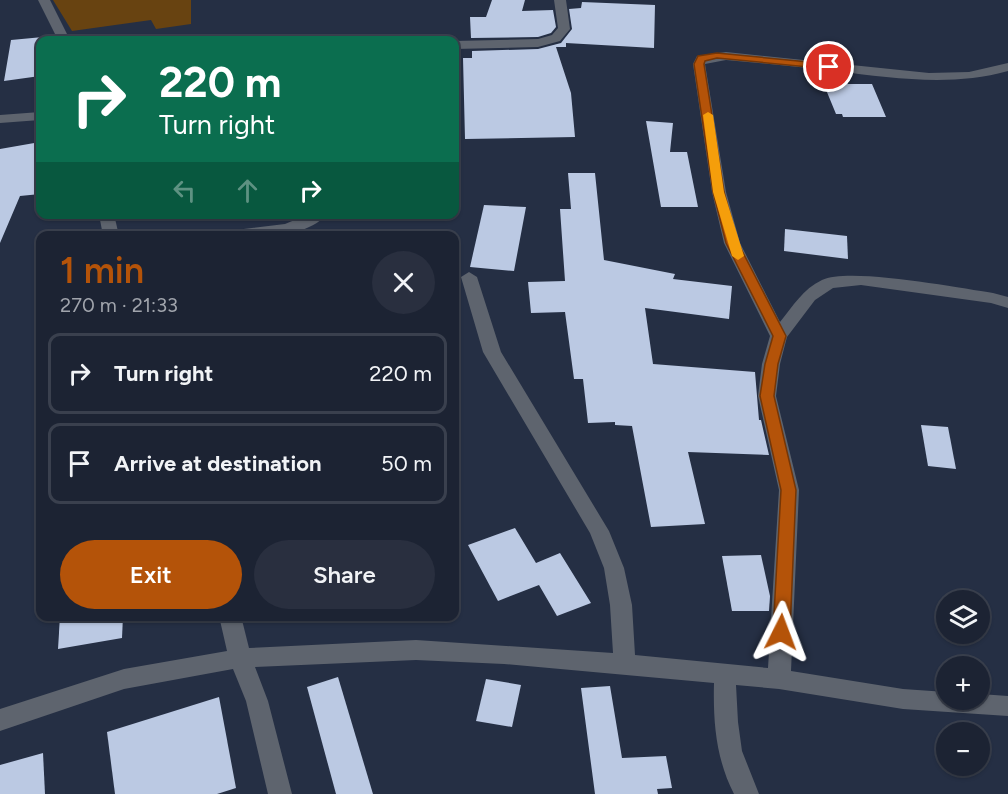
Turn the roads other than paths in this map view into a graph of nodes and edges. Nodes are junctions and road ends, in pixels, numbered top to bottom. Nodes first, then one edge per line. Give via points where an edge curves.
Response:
1 (44, 0) edge
2 (560, 0) edge
3 (62, 36) edge
4 (459, 45) edge
5 (1008, 67) edge
6 (36, 116) edge
7 (0, 119) edge
8 (312, 219) edge
9 (261, 231) edge
10 (469, 277) dead end
11 (1008, 303) edge
12 (779, 336) junction
13 (231, 621) edge
14 (240, 658) junction
15 (625, 664) junction
16 (725, 675) junction
17 (779, 679) junction
18 (1008, 706) edge
19 (0, 720) edge
20 (280, 794) edge
21 (747, 794) edge

1 - 3 street
2 - 4 street via 564,29 556,38 538,43
5 - 12 street via 967,76 917,76 726,56 701,58 719,192 732,243
6 - 7 street
8 - 9 street
10 - 15 street via 492,352 599,531 614,568
11 - 12 street via 861,280 829,283 809,296
12 - 17 street via 767,396 789,490
13 - 14 street
14 - 15 street via 416,650
14 - 19 street via 124,679
14 - 20 street via 256,701
15 - 16 street
16 - 17 street
16 - 21 street via 725,730 730,757
17 - 18 street via 903,699

